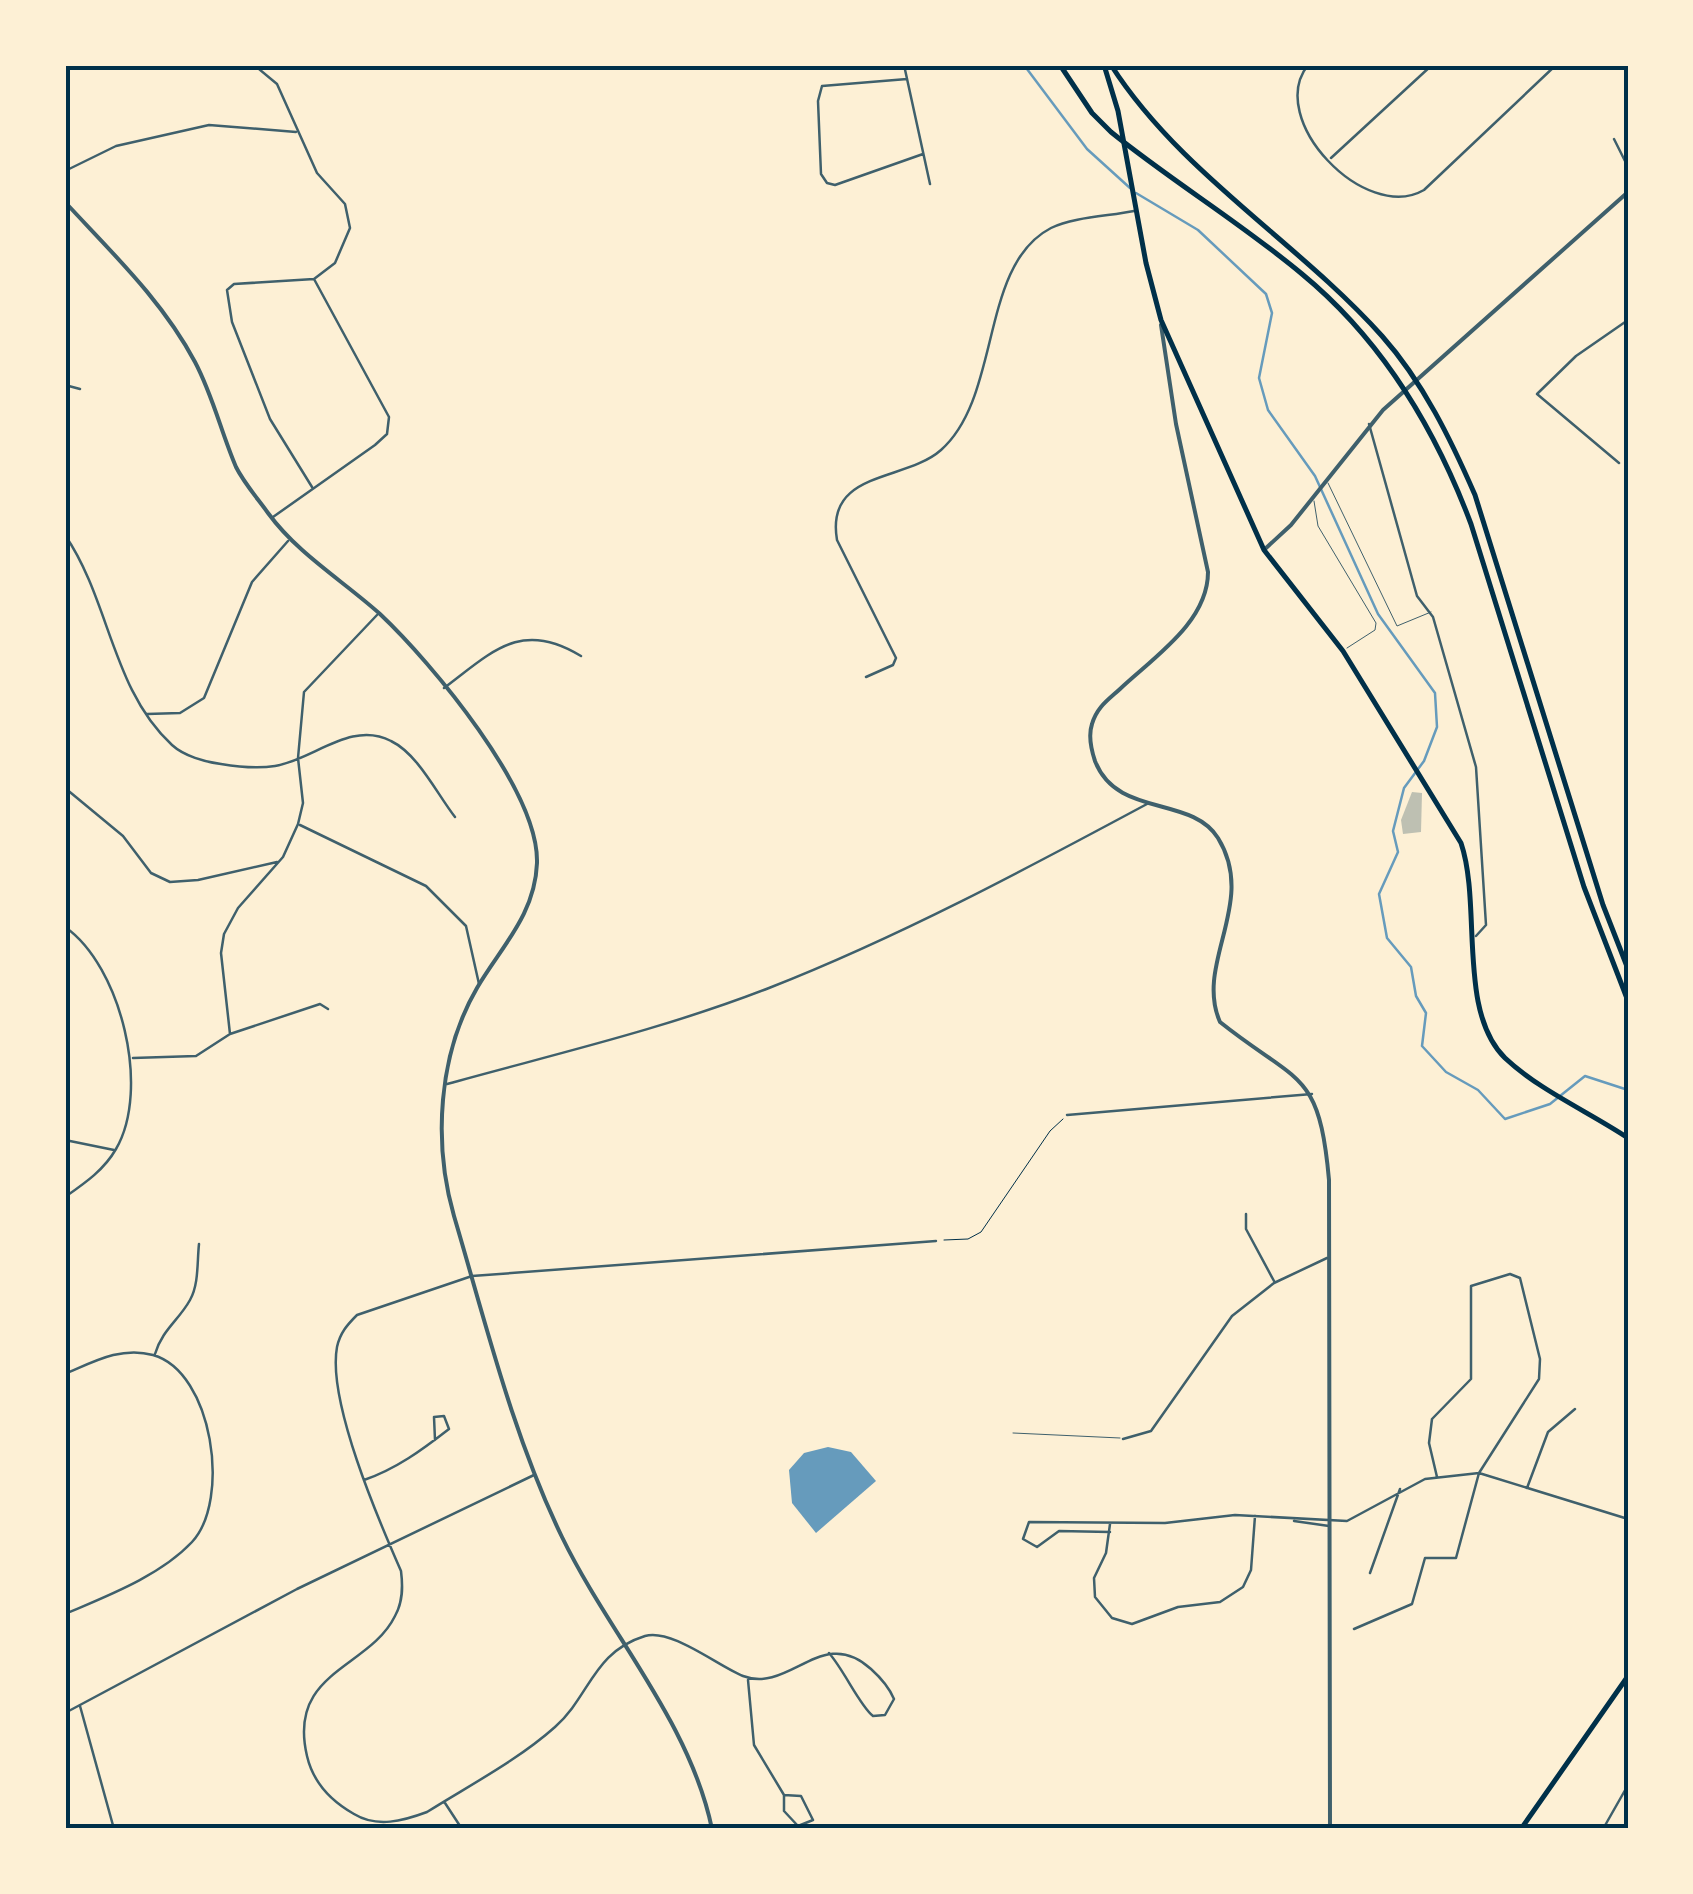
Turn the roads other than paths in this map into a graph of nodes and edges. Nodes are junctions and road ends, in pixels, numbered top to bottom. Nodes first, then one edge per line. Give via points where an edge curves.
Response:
1 (254, 65) edge
2 (904, 65) edge
3 (1060, 65) edge
4 (1108, 65) edge
5 (1308, 65) edge
6 (1432, 65) edge
7 (1556, 65) edge
8 (907, 79) junction
9 (298, 132) junction
10 (1614, 139) dead end
11 (923, 154) junction
12 (1330, 159) junction
13 (1628, 167) edge
14 (65, 171) edge
15 (930, 184) dead end
16 (1628, 192) edge
17 (65, 202) edge
18 (1136, 211) junction
19 (314, 278) junction
20 (1161, 320) junction
21 (1628, 320) edge
22 (65, 385) edge
23 (80, 389) dead end
24 (1369, 424) junction
25 (1619, 463) dead end
26 (1324, 483) junction
27 (313, 488) junction
28 (1315, 495) junction
29 (271, 518) junction
30 (65, 535) edge
31 (289, 540) junction
32 (1264, 550) junction
33 (1431, 612) junction
34 (379, 613) junction
35 (1343, 651) junction
36 (580, 656) dead end
37 (866, 677) dead end
38 (444, 688) junction
39 (146, 714) junction
40 (298, 758) junction
41 (65, 788) edge
42 (1148, 803) junction
43 (455, 817) dead end
44 (298, 824) junction
45 (278, 862) junction
46 (65, 927) edge
47 (1474, 936) junction
48 (1628, 969) edge
49 (479, 984) junction
50 (1628, 1001) edge
51 (328, 1008) dead end
52 (230, 1034) junction
53 (130, 1058) junction
54 (445, 1084) junction
55 (1312, 1094) junction
56 (1067, 1115) road end
57 (1628, 1138) edge
58 (65, 1140) edge
59 (115, 1150) junction
60 (65, 1196) edge
61 (1246, 1214) dead end
62 (936, 1241) road end
63 (199, 1244) dead end
64 (1329, 1257) junction
65 (472, 1276) junction
66 (1274, 1283) junction
67 (155, 1355) junction
68 (65, 1374) edge
69 (1575, 1410) dead end
70 (1014, 1433) dead end
71 (1124, 1439) joint
72 (435, 1440) junction
73 (1479, 1473) junction
74 (534, 1475) junction
75 (1437, 1477) junction
76 (362, 1481) junction
77 (1401, 1488) junction
78 (1526, 1489) junction
79 (1255, 1516) junction
80 (1628, 1519) edge
81 (1111, 1522) junction
82 (1328, 1523) junction
83 (1110, 1532) junction
84 (389, 1544) junction
85 (1370, 1573) dead end
86 (65, 1614) edge
87 (1354, 1629) dead end
88 (624, 1646) junction
89 (829, 1653) junction
90 (1628, 1676) edge
91 (748, 1678) junction
92 (79, 1705) junction
93 (65, 1713) edge
94 (1628, 1785) edge
95 (784, 1795) junction
96 (444, 1802) junction
97 (374, 1822) junction
98 (225, 1826) dead end
99 (114, 1829) edge
100 (213, 1829) edge
101 (372, 1829) edge
102 (462, 1829) edge
103 (712, 1829) edge
104 (1330, 1829) edge
105 (1521, 1829) edge
106 (1603, 1829) edge

1 - 9 street via 277,84
2 - 8 street
3 - 50 main road via 1092,113 1134,151 1305,276 1354,325 1418,410 1471,524 1584,887
4 - 18 main road
4 - 48 main road via 1159,127 1320,272 1403,363 1428,401 1475,495
5 - 12 street via 1298,84 1302,123
6 - 12 street
7 - 12 street via 1412,197 1375,195
8 - 11 street
8 - 11 street via 822,86 821,174 836,185
9 - 14 street via 209,125 116,146
9 - 19 street via 317,173 345,204 350,228 335,263
10 - 13 street
11 - 15 street
16 - 24 street
17 - 29 street via 160,305 215,403 238,470
18 - 20 main road
18 - 37 street via 1051,228 1006,283 971,404 942,450 870,480 837,509 837,540 896,658
19 - 27 street via 388,417 387,434
19 - 27 street via 226,290 270,419
20 - 32 main road
20 - 42 street via 1207,591 1194,618 1098,708 1090,732 1101,776 1112,790
21 - 25 street via 1537,394
22 - 23 street
24 - 26 street
24 - 33 street via 1417,596
26 - 28 street
26 - 33 lane via 1396,626
27 - 29 street
28 - 32 street
28 - 35 lane via 1318,526 1376,623
29 - 31 street
30 - 39 street via 89,570 131,692
31 - 34 street
31 - 39 street via 252,582 204,698 180,714
32 - 35 main road
33 - 47 street via 1480,795 1486,925
34 - 38 street
34 - 40 street via 304,692
35 - 47 main road via 1465,855
36 - 38 street via 537,638 515,640
38 - 49 street via 516,786 537,853 526,910
39 - 40 street via 174,747 206,762 276,766
40 - 43 street via 362,734 390,740
40 - 44 street
41 - 45 street via 170,882
42 - 54 street via 864,948 767,988 628,1037
42 - 55 street via 1215,834 1234,874 1214,1002 1220,1022
44 - 45 street
44 - 49 street via 426,886 466,926
45 - 52 street via 224,934
46 - 53 street via 94,953 122,1018
47 - 57 main road via 1488,1034 1514,1065
49 - 54 street via 456,1030
51 - 52 street via 320,1004
52 - 53 street via 196,1056
53 - 59 street via 125,1128
54 - 65 street via 445,1174
55 - 56 street
55 - 64 street via 1324,1127
58 - 59 street
59 - 60 street via 99,1172
61 - 66 street via 1246,1229
62 - 65 street
63 - 67 street via 190,1302 160,1338
64 - 66 street
64 - 82 street
65 - 74 street
65 - 76 street via 357,1315 342,1329 338,1378
66 - 71 street via 1232,1316 1150,1431
67 - 68 street via 127,1351
67 - 86 street via 193,1387 203,1416 214,1494 207,1520 166,1563
69 - 78 street via 1544,1438
70 - 71 lane
72 - 72 street via 449,1429 444,1416 434,1418
72 - 76 street
73 - 75 street
73 - 75 street via 1541,1372 1520,1278 1510,1274 1471,1286 1470,1379 1437,1410 1430,1428
73 - 78 street
73 - 87 street via 1456,1558 1425,1558 1412,1604
74 - 84 street
74 - 88 street
75 - 77 street
76 - 84 street
77 - 82 street via 1356,1518
77 - 85 street
78 - 80 street
79 - 81 street
79 - 82 street
79 - 83 street via 1251,1570 1243,1587 1220,1602 1178,1607 1132,1624 1112,1618 1094,1597
81 - 83 street
81 - 83 street via 1029,1522 1022,1539 1037,1546 1060,1531
82 - 104 street
84 - 92 street
84 - 97 street via 403,1586 395,1617 326,1680 304,1728 320,1786 346,1810
88 - 91 street via 646,1635 665,1636
88 - 96 street via 597,1666 547,1734
88 - 103 street via 684,1751
89 - 89 street via 851,1654 878,1675 894,1699 885,1714 864,1709 850,1677
89 - 91 street
90 - 105 main road
91 - 95 street via 754,1745
92 - 93 street
92 - 99 street
94 - 106 street
95 - 95 street via 790,1820 798,1826 813,1820 801,1796
96 - 97 street via 406,1820
96 - 102 street
97 - 101 street
98 - 100 street

